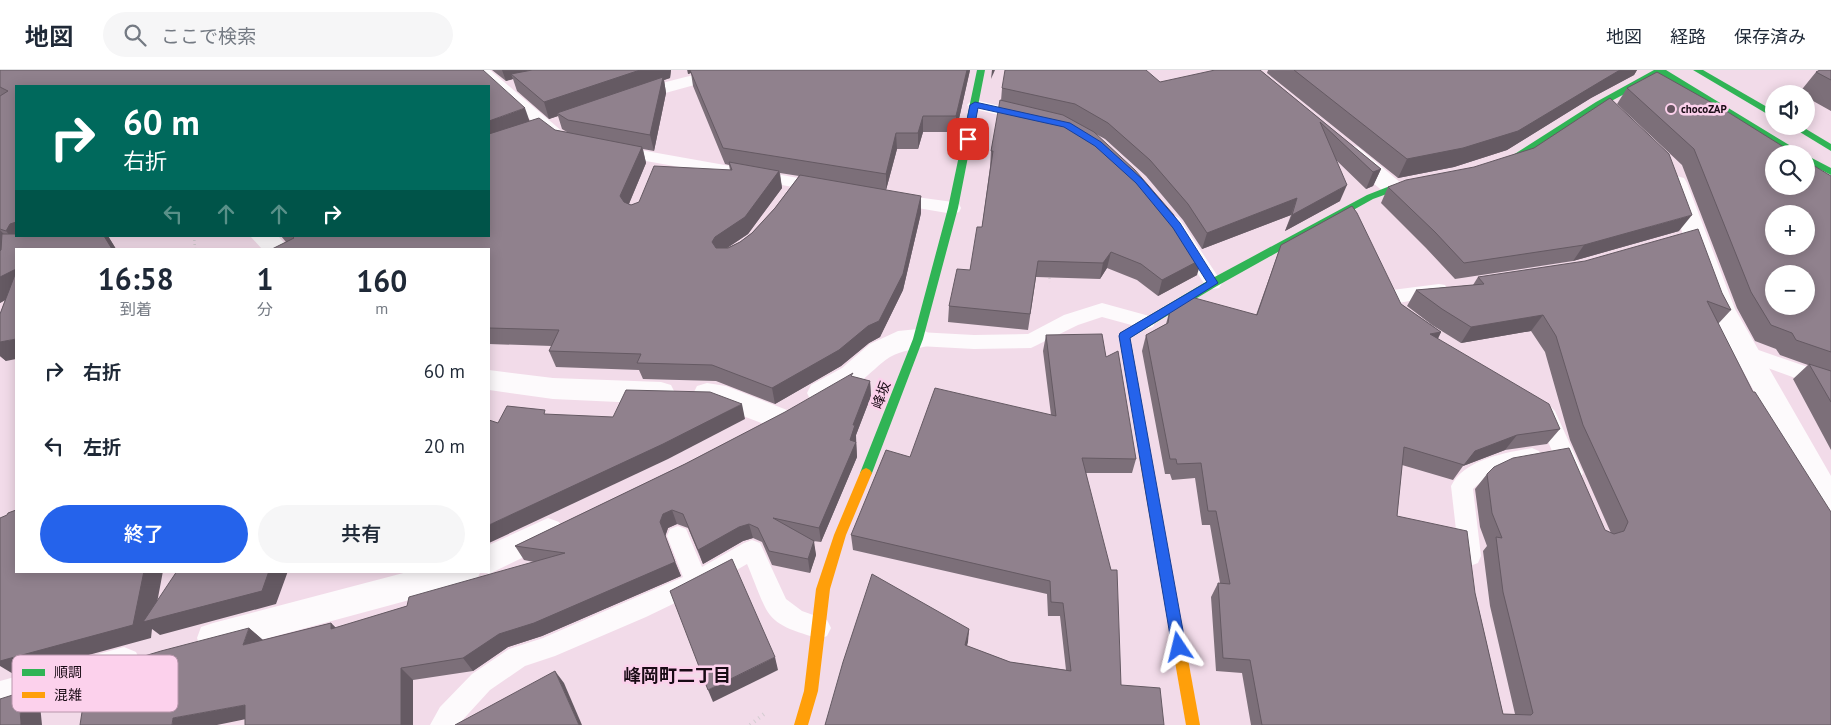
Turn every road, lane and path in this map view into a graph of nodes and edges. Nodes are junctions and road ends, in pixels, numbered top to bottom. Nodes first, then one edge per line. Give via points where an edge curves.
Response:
1 (481, 70) edge
2 (732, 70) edge
3 (981, 70) edge
4 (1660, 70) edge
5 (1698, 70) edge
6 (520, 85) edge
7 (502, 88) junction
8 (628, 100) edge
9 (1602, 103) junction
10 (975, 105) junction
11 (1765, 109) edge
12 (1040, 119) edge
13 (564, 120) edge
14 (1622, 122) edge
15 (545, 126) junction
16 (527, 134) edge
17 (1809, 135) edge
18 (1332, 137) edge
19 (567, 142) edge
20 (1785, 145) edge
21 (601, 148) edge
22 (1831, 148) edge
23 (658, 159) junction
24 (1662, 160) edge
25 (1815, 163) edge
26 (1482, 168) edge
27 (1831, 172) edge
28 (651, 177) edge
29 (1438, 180) edge
30 (797, 183) junction
31 (1393, 188) junction
32 (836, 189) edge
33 (875, 196) edge
34 (786, 197) edge
35 (953, 208) junction
36 (1164, 210) edge
37 (1345, 211) junction
38 (1358, 226) edge
39 (263, 237) edge
40 (277, 248) edge
41 (1048, 271) edge
42 (1384, 280) edge
43 (1050, 282) dead end
44 (1213, 283) junction
45 (1455, 288) edge
46 (1146, 322) junction
47 (918, 339) junction
48 (1747, 354) junction
49 (490, 380) edge
50 (1831, 384) edge
51 (1533, 400) edge
52 (777, 418) junction
53 (744, 435) edge
54 (1563, 452) junction
55 (1578, 486) edge
56 (1831, 503) edge
57 (576, 518) edge
58 (678, 536) dead end
59 (490, 560) edge
60 (457, 573) edge
61 (1473, 578) edge
62 (696, 582) junction
63 (819, 628) junction
64 (187, 645) edge
65 (443, 725) edge
66 (800, 725) edge
67 (1193, 725) edge

1 - 7 lane
2 - 8 lane
3 - 10 main road, 峰坂
4 - 9 main road
4 - 20 main road
5 - 11 main road
6 - 7 lane
7 - 15 lane
9 - 14 street
9 - 26 main road via 1516,157
10 - 12 lane
10 - 35 main road, 峰坂
13 - 15 lane
15 - 16 lane
15 - 19 lane
17 - 22 main road
18 - 31 street
21 - 23 lane
23 - 28 lane
23 - 30 lane
24 - 48 street via 1669,166 1685,237
25 - 27 main road
29 - 31 main road
30 - 32 lane
30 - 34 lane
31 - 37 main road
33 - 35 lane
35 - 47 main road, 峰坂
36 - 44 lane
37 - 38 lane
37 - 44 main road
39 - 40 street
41 - 43 path
42 - 45 lane via 1396,305
44 - 46 main road
46 - 47 lane via 1102,310 1071,320 1031,341
46 - 67 main road via 1124,336
47 - 52 street via 898,341 879,351 852,375
47 - 63 main road, 峰坂 via 880,444 840,535 823,589
48 - 50 lane
48 - 56 street
49 - 52 street via 591,391 716,394
51 - 54 lane via 1548,417
52 - 53 street
54 - 55 lane
54 - 61 lane via 1506,461 1472,474 1462,486
57 - 59 street
58 - 62 lane
60 - 64 street
62 - 63 lane via 752,550 778,607 794,619
62 - 65 lane via 546,648 518,657 481,682
63 - 66 main road, 峰坂 via 812,691

